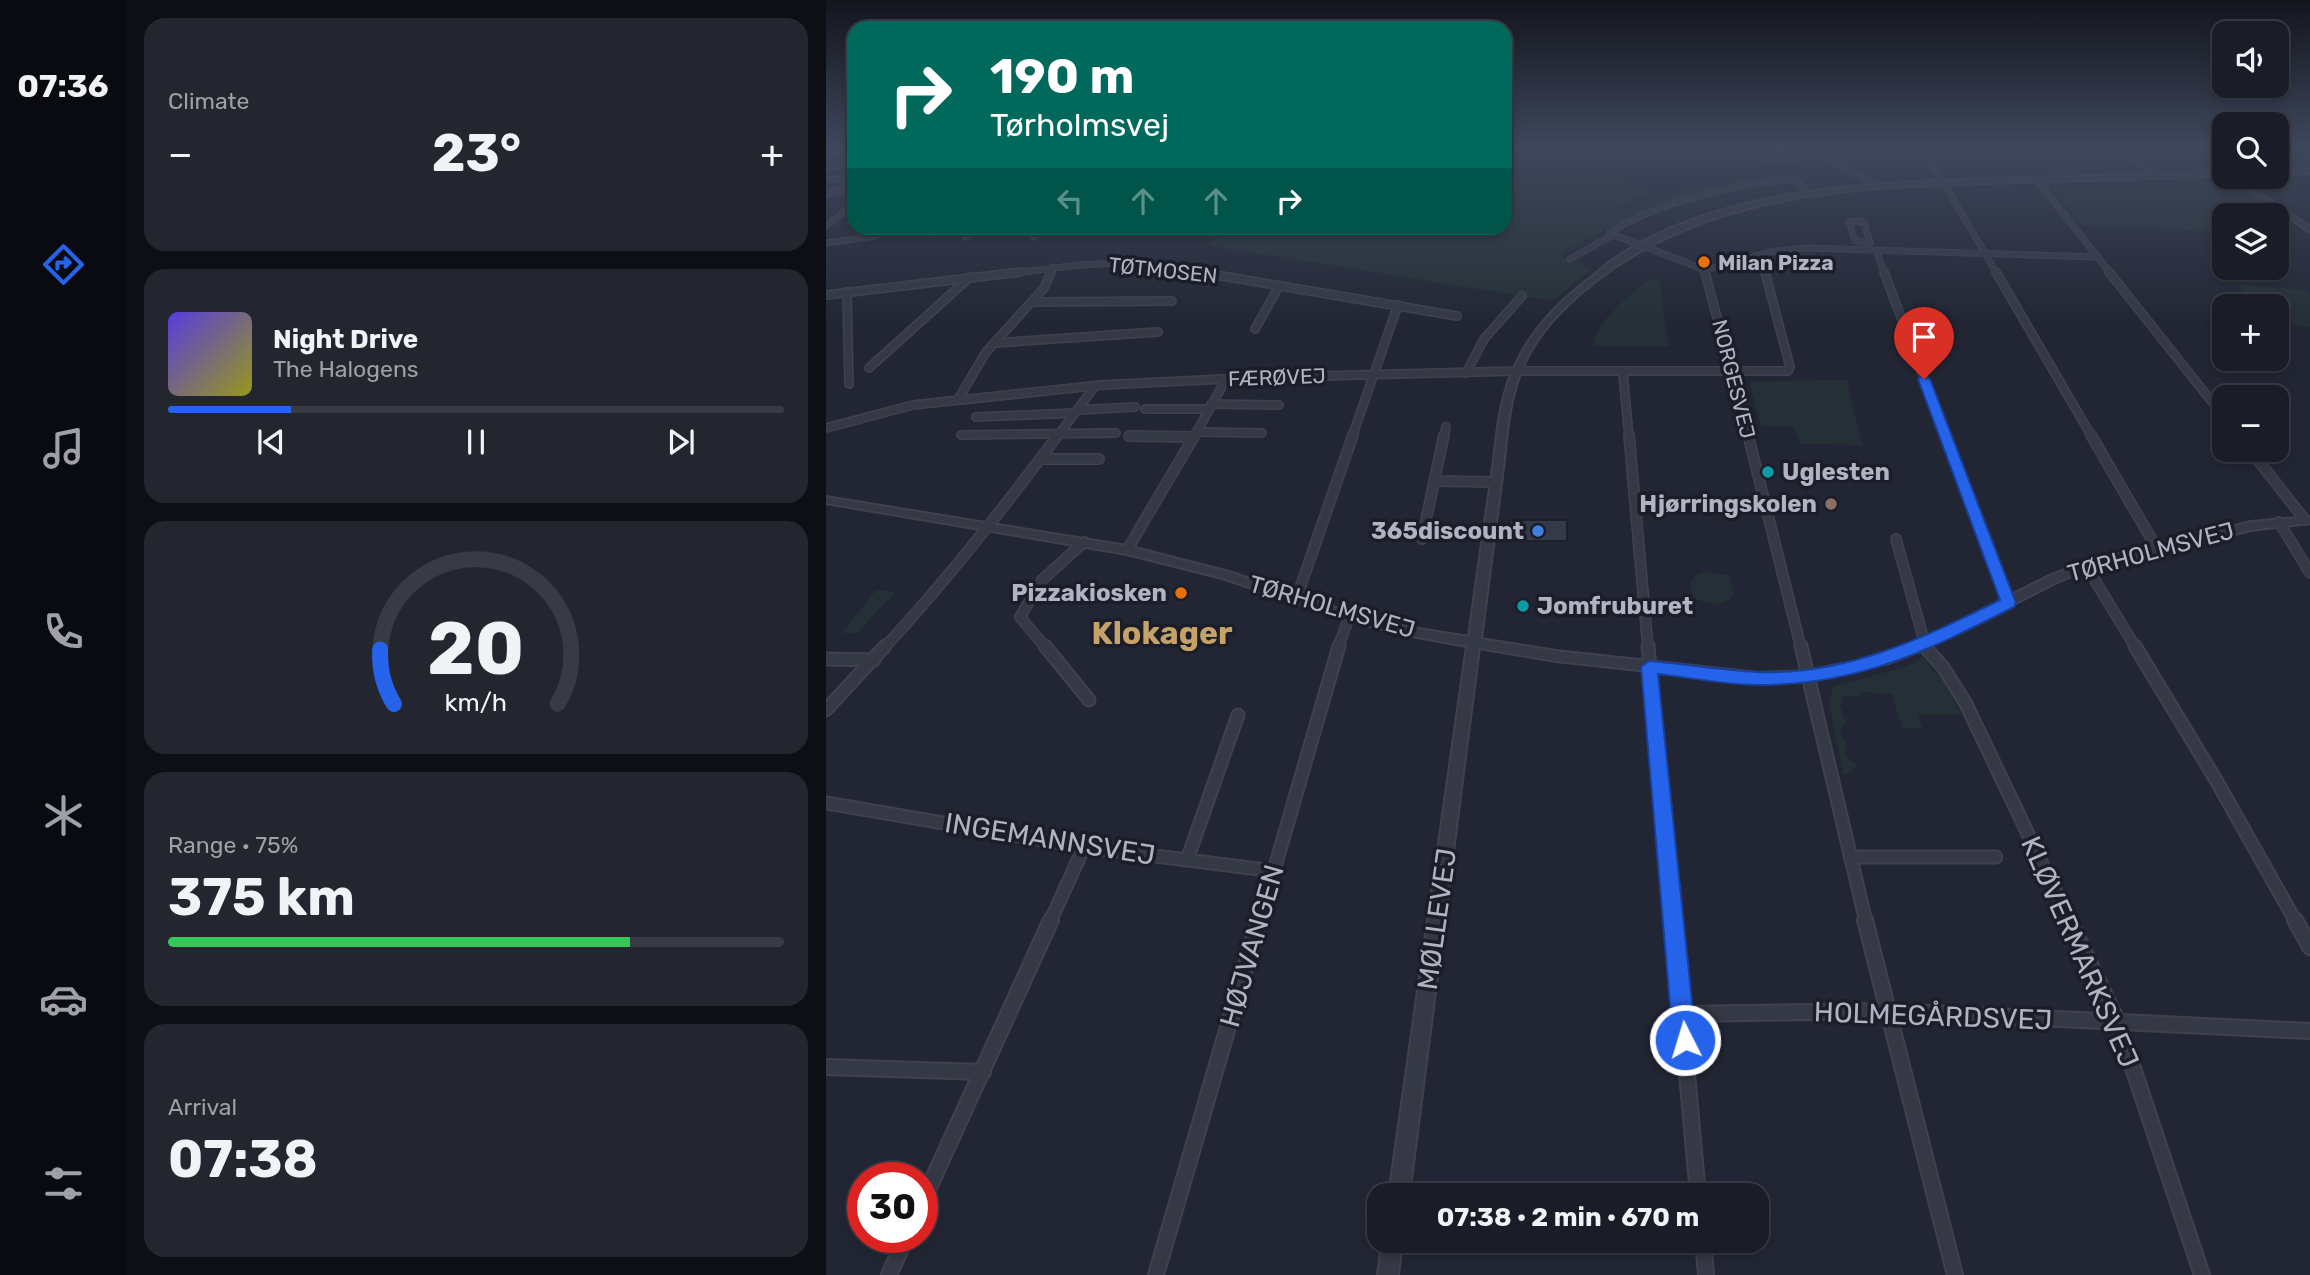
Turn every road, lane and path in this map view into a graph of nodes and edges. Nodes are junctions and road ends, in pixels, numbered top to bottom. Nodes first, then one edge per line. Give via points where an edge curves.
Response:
1 (1679, 206) edge
2 (1751, 206) edge
3 (1956, 206) edge
4 (2058, 206) edge
5 (2276, 206) edge
6 (847, 209) edge
7 (843, 212) junction
8 (847, 212) edge
9 (826, 226) edge
10 (2310, 230) edge
11 (968, 235) edge
12 (876, 236) dead end
13 (1611, 236) junction
14 (965, 237) dead end
15 (826, 243) edge
16 (1642, 247) junction
17 (1869, 248) junction
18 (1984, 254) junction
19 (1759, 255) junction
20 (2098, 257) junction
21 (1570, 260) dead end
22 (1053, 267) junction
23 (1705, 270) junction
24 (970, 277) junction
25 (1279, 286) junction
26 (847, 292) junction
27 (826, 295) edge
28 (1522, 296) dead end
29 (1172, 301) dead end
30 (1032, 302) junction
31 (1398, 305) junction
32 (1457, 316) dead end
33 (1255, 329) dead end
34 (1158, 331) dead end
35 (995, 343) junction
36 (869, 368) dead end
37 (1517, 372) junction
38 (1466, 373) junction
39 (1623, 373) junction
40 (1732, 373) junction
41 (1374, 375) junction
42 (1226, 379) junction
43 (849, 384) dead end
44 (1095, 386) junction
45 (959, 398) junction
46 (2212, 402) edge
47 (1279, 405) dead end
48 (1135, 407) dead end
49 (1210, 407) junction
50 (1145, 408) dead end
51 (1076, 412) junction
52 (976, 417) dead end
53 (1446, 427) dead end
54 (826, 428) edge
55 (1061, 432) junction
56 (1116, 433) dead end
57 (1262, 433) dead end
58 (961, 435) dead end
59 (1194, 435) junction
60 (1129, 436) dead end
61 (1041, 459) junction
62 (1099, 459) dead end
63 (2260, 462) edge
64 (1434, 481) junction
65 (1495, 482) junction
66 (826, 500) edge
67 (2308, 520) edge
68 (2279, 522) junction
69 (991, 526) junction
70 (1422, 539) dead end
71 (1896, 539) dead end
72 (1084, 542) junction
73 (2156, 547) junction
74 (1127, 550) junction
75 (2086, 566) junction
76 (2310, 573) edge
77 (1292, 598) junction
78 (2009, 603) junction
79 (1349, 618) junction
80 (1475, 644) junction
81 (1923, 645) junction
82 (826, 659) edge
83 (874, 660) junction
84 (1649, 667) junction
85 (1807, 676) junction
86 (1089, 700) dead end
87 (826, 710) edge
88 (1238, 715) dead end
89 (826, 803) edge
90 (1084, 846) junction
91 (1996, 856) dead end
92 (1850, 857) junction
93 (1187, 860) junction
94 (1274, 871) junction
95 (2310, 947) edge
96 (1887, 1011) junction
97 (1682, 1014) junction
98 (2118, 1023) junction
99 (2310, 1031) edge
100 (826, 1067) edge
101 (983, 1072) junction
102 (938, 1169) edge
103 (1401, 1183) edge
104 (1698, 1183) edge
105 (899, 1253) edge
106 (1391, 1253) edge
107 (1704, 1253) edge
108 (889, 1275) edge
109 (1156, 1275) edge
110 (1388, 1275) edge
111 (1706, 1275) edge
112 (1955, 1275) edge
113 (2202, 1275) edge

1 - 13 street via 1611,230
2 - 16 street, MØLLEVEJ via 1706,219
3 - 18 street
4 - 20 street
5 - 10 street
6 - 7 street
7 - 8 street
7 - 9 street
11 - 14 street
12 - 15 street
13 - 16 street
13 - 21 street
16 - 23 street
16 - 37 street, MØLLEVEJ via 1600,273 1562,306
17 - 17 street via 1855,241 1849,222 1864,223
17 - 18 street
17 - 19 street via 1806,248
17 - 78 street
18 - 20 street
18 - 73 street
19 - 23 street
19 - 40 street, FÆRØVEJ via 1790,367 1781,373
20 - 46 street
22 - 24 street, TØTMOSEN
22 - 25 street, TØTMOSEN via 1149,264
22 - 30 street
23 - 40 street, NORGESVEJ
24 - 26 street, TØTMOSEN
24 - 36 street
25 - 31 street, TØTMOSEN
25 - 33 street
26 - 27 street, TØTMOSEN
26 - 43 street
28 - 38 street via 1489,331
29 - 30 street
30 - 35 street
31 - 32 street, TØTMOSEN
31 - 41 street
34 - 35 street
35 - 45 street
37 - 38 street, FÆRØVEJ
37 - 39 street, FÆRØVEJ
37 - 65 street, MØLLEVEJ via 1505,414
38 - 41 street, FÆRØVEJ
39 - 40 street, FÆRØVEJ
39 - 84 street
40 - 85 street, NORGESVEJ
41 - 42 street, FÆRØVEJ
41 - 77 street via 1299,591
42 - 44 street, FÆRØVEJ
42 - 49 street
44 - 45 street, FÆRØVEJ
44 - 51 street
45 - 54 street, FÆRØVEJ
47 - 49 street
48 - 51 street
49 - 50 street
49 - 59 street
51 - 52 street
51 - 55 street
53 - 64 street
55 - 56 street
55 - 58 street
55 - 61 street
57 - 59 street
59 - 60 street
59 - 74 street
61 - 62 street
61 - 69 street
63 - 67 street
64 - 65 street
64 - 70 street
65 - 80 street, MØLLEVEJ
66 - 69 street, TØRHOLMSVEJ
67 - 68 street, TØRHOLMSVEJ
68 - 73 street, TØRHOLMSVEJ
68 - 76 street
69 - 72 street, TØRHOLMSVEJ
69 - 83 street
71 - 81 street
72 - 74 street, TØRHOLMSVEJ
72 - 86 street via 1042,580 1020,617
73 - 75 street, TØRHOLMSVEJ
74 - 77 street, TØRHOLMSVEJ
75 - 78 street, TØRHOLMSVEJ
75 - 95 street via 2216,780
77 - 79 street, TØRHOLMSVEJ
78 - 81 street, TØRHOLMSVEJ
79 - 80 street, TØRHOLMSVEJ
79 - 94 street, HØJVANGEN
80 - 84 street, TØRHOLMSVEJ
80 - 103 street, MØLLEVEJ
81 - 85 street, TØRHOLMSVEJ via 1885,660
81 - 98 street, KLØVERMARKSVEJ via 1966,704
82 - 83 street
83 - 87 street
84 - 85 street, TØRHOLMSVEJ via 1758,678
84 - 97 street
85 - 92 street, NORGESVEJ
88 - 93 street
89 - 90 street, INGEMANNSVEJ
90 - 93 street, INGEMANNSVEJ
90 - 101 street
91 - 92 street
92 - 96 street, NORGESVEJ
93 - 94 street, INGEMANNSVEJ
94 - 109 street, HØJVANGEN
96 - 97 street, HOLMEGÅRDSVEJ
96 - 98 street, HOLMEGÅRDSVEJ
96 - 112 street, NORGESVEJ
97 - 104 street
98 - 99 street, HOLMEGÅRDSVEJ
98 - 113 street, KLØVERMARKSVEJ
100 - 101 street
101 - 102 street
105 - 108 street
106 - 110 street
107 - 111 street

